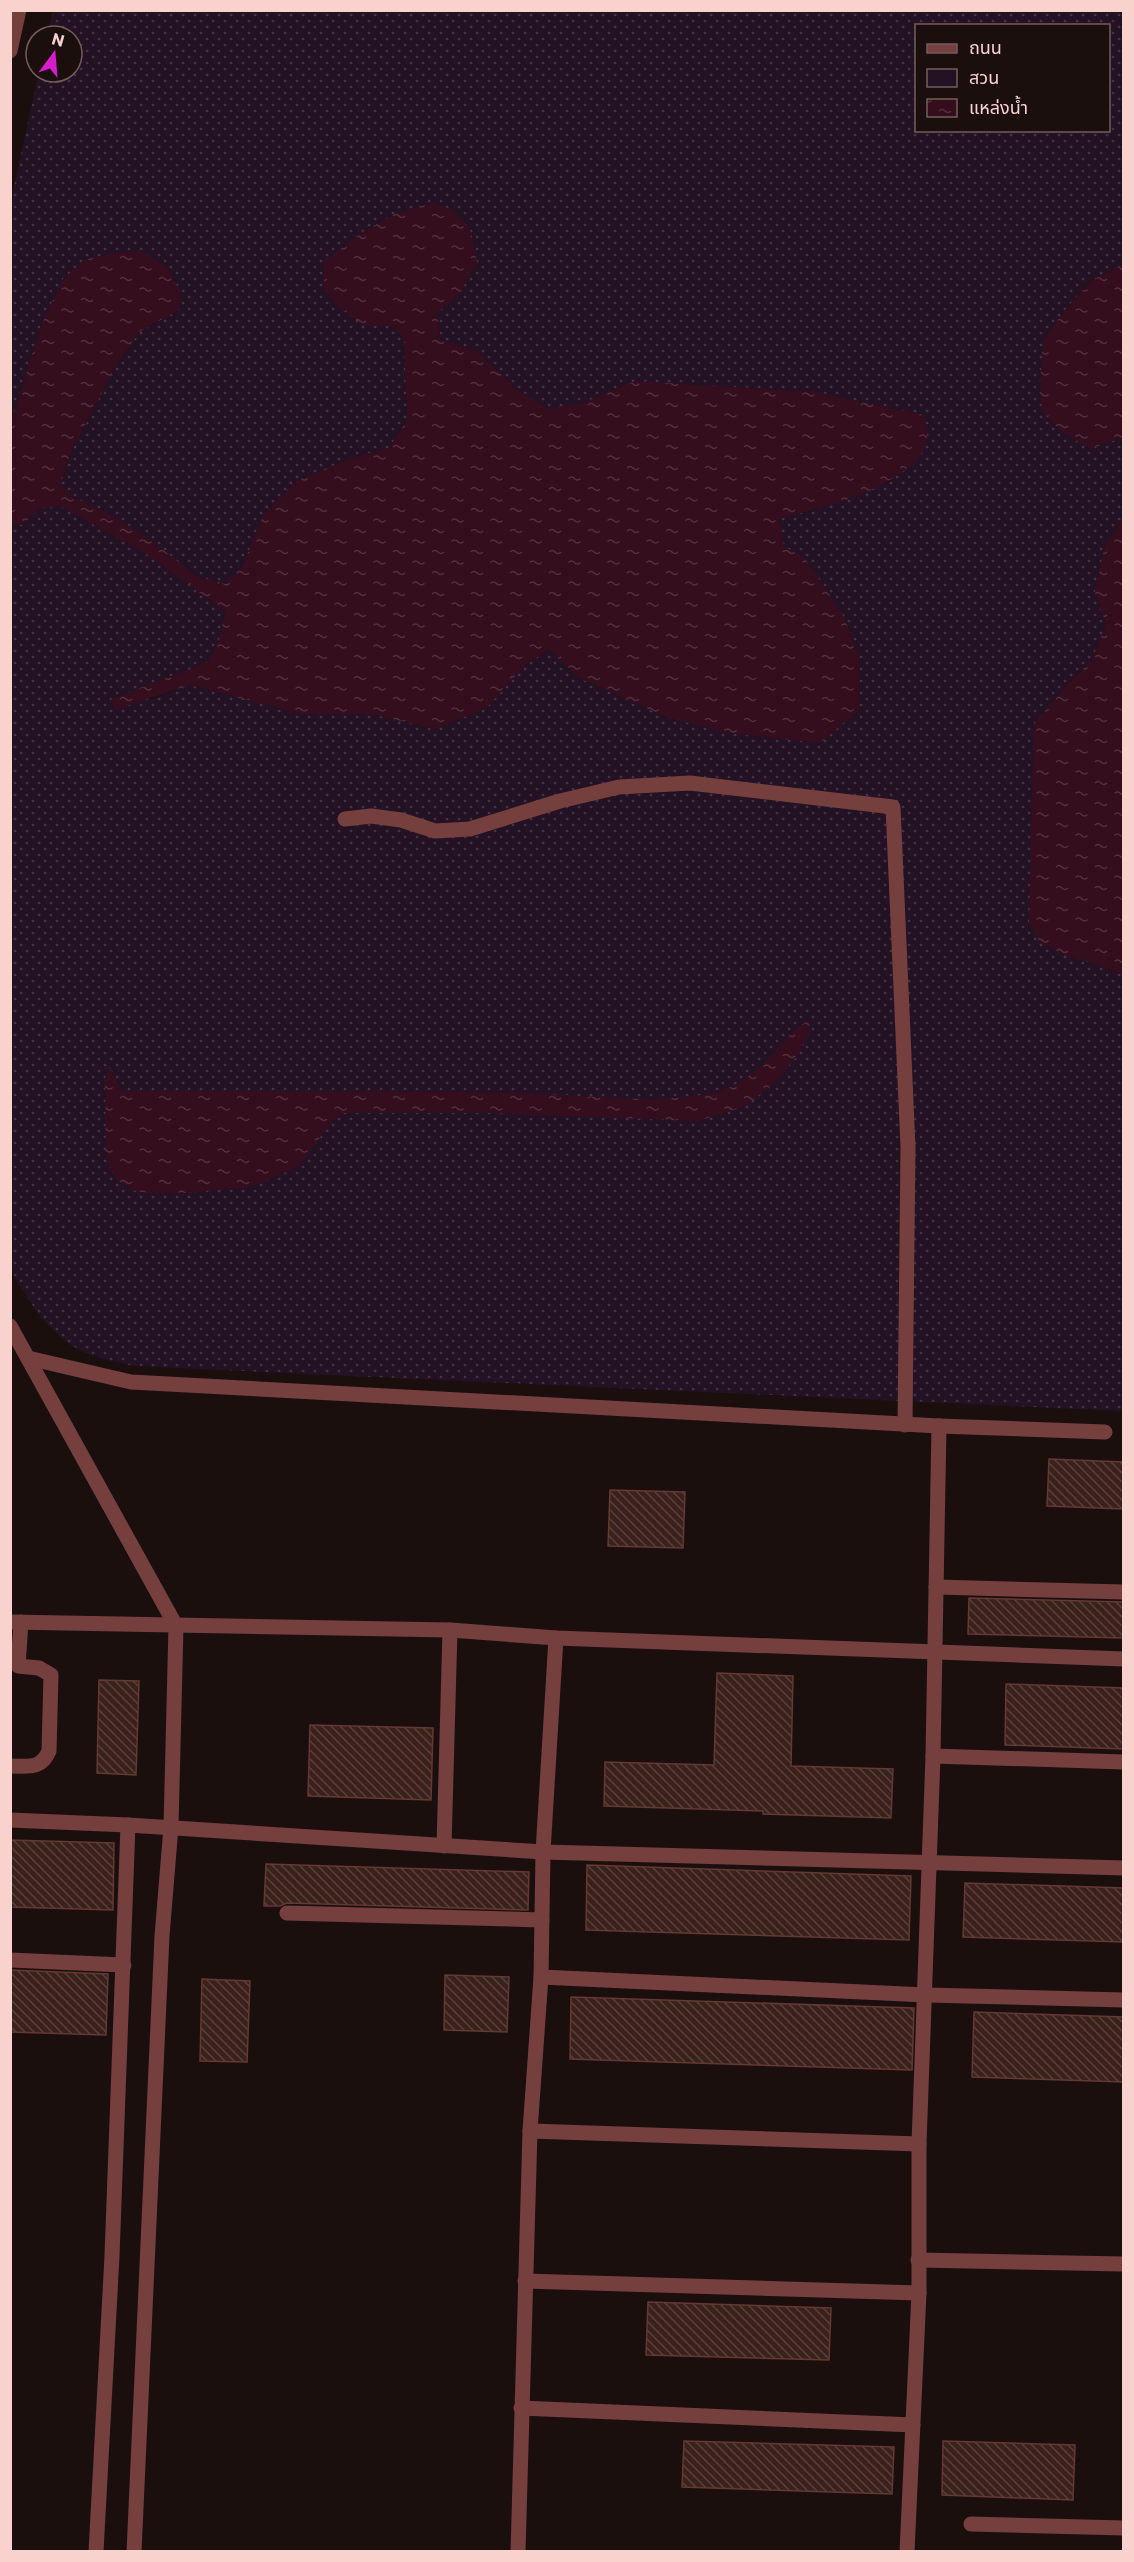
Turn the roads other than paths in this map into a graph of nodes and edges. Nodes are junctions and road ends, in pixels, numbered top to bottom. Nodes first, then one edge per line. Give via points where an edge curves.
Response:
1 (19, 10) edge
2 (10, 51) edge
3 (345, 819) dead end
4 (11, 1329) edge
5 (28, 1358) junction
6 (905, 1425) junction
7 (939, 1426) junction
8 (1105, 1432) dead end
9 (936, 1587) junction
10 (1124, 1592) edge
11 (16, 1622) edge
12 (176, 1626) junction
13 (450, 1630) junction
14 (555, 1638) junction
15 (935, 1652) junction
16 (1124, 1659) edge
17 (14, 1666) edge
18 (933, 1756) junction
19 (1124, 1762) edge
20 (10, 1766) edge
21 (10, 1820) edge
22 (128, 1825) junction
23 (171, 1827) junction
24 (444, 1846) junction
25 (543, 1852) junction
26 (930, 1863) junction
27 (1124, 1868) edge
28 (287, 1912) dead end
29 (542, 1920) junction
30 (10, 1960) edge
31 (124, 1965) junction
32 (541, 1977) junction
33 (926, 1995) junction
34 (1124, 2000) edge
35 (530, 2131) junction
36 (919, 2144) junction
37 (918, 2260) junction
38 (1124, 2264) edge
39 (525, 2281) junction
40 (919, 2293) junction
41 (521, 2408) junction
42 (913, 2425) junction
43 (971, 2524) dead end
44 (1124, 2528) edge
45 (96, 2552) edge
46 (134, 2552) edge
47 (518, 2552) edge
48 (907, 2552) edge

1 - 2 street
3 - 6 street via 371,816 435,831 470,829 619,787 690,783 893,807 908,1147
4 - 5 street
5 - 6 street via 131,1382
5 - 12 street
6 - 7 street
7 - 8 street
7 - 9 street
9 - 10 street
9 - 15 street
11 - 12 street
11 - 17 street
12 - 13 street
12 - 23 street
13 - 14 street
13 - 24 street
14 - 15 street
14 - 25 street
15 - 16 street
15 - 18 street
17 - 20 street via 39,1668 51,1675 49,1751 36,1767
18 - 19 street
18 - 26 street
21 - 22 street
22 - 23 street
22 - 31 street
23 - 24 street
23 - 46 street via 161,1959
24 - 25 street
25 - 26 street
25 - 29 street
26 - 27 street
26 - 33 street
28 - 29 street
29 - 32 street
30 - 31 street
31 - 45 street
32 - 33 street
32 - 35 street
33 - 34 street
33 - 36 street
35 - 36 street
35 - 39 street
36 - 37 street
37 - 38 street
37 - 40 street
39 - 40 street
39 - 41 street
40 - 42 street
41 - 42 street
41 - 47 street
42 - 48 street
43 - 44 street

